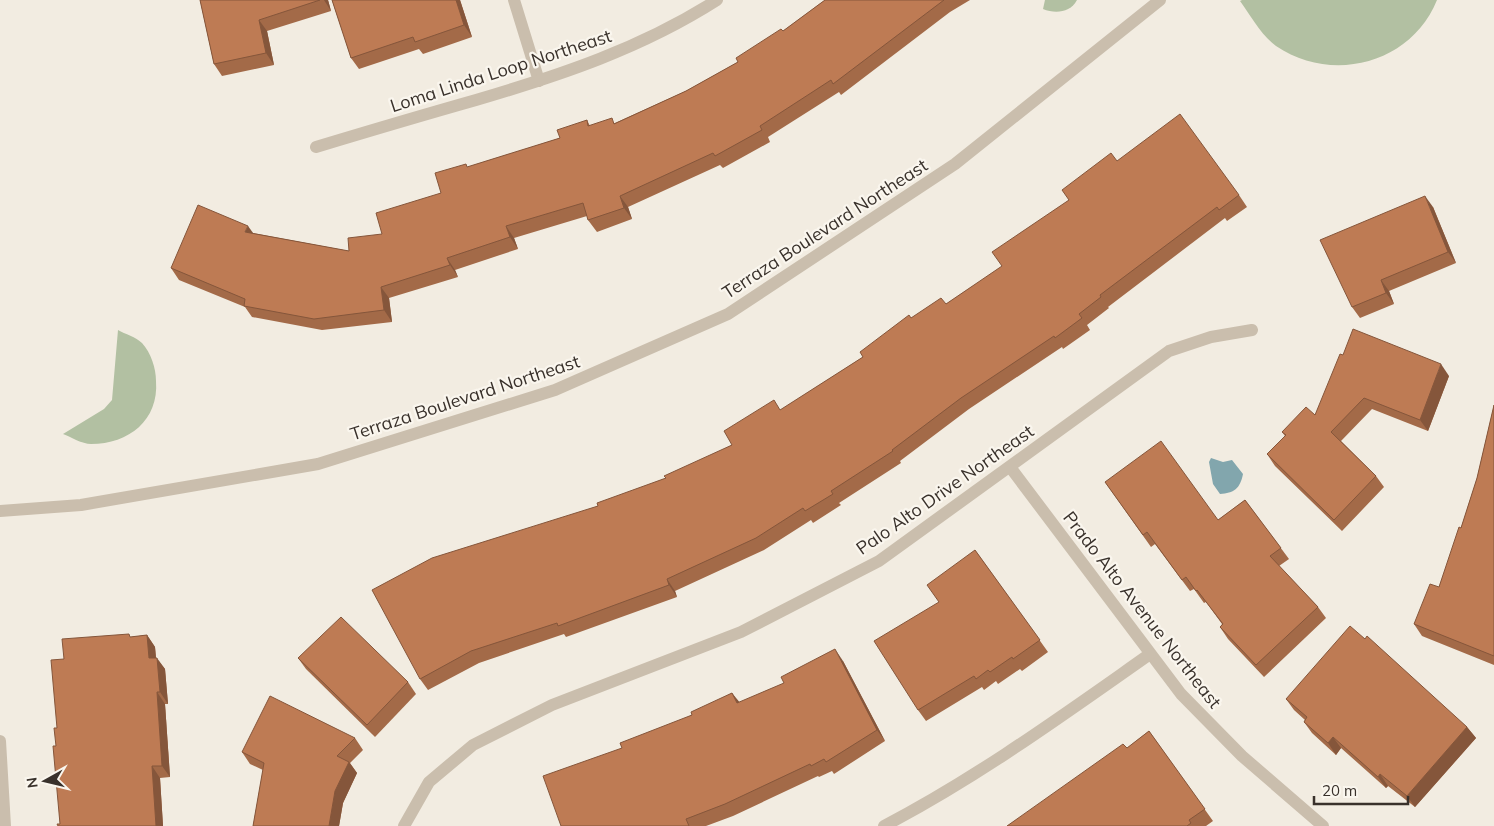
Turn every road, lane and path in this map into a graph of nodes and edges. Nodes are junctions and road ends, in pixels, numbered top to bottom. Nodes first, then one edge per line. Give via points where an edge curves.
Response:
1 (514, 0) edge
2 (717, 0) edge
3 (1158, 1) edge
4 (539, 81) junction
5 (316, 147) dead end
6 (1252, 330) dead end
7 (1010, 467) junction
8 (0, 511) edge
9 (1150, 654) junction
10 (0, 741) edge
11 (1, 779) edge
12 (5, 826) edge
13 (404, 826) edge
14 (884, 826) edge
15 (1323, 826) edge

1 - 4 street
2 - 4 street, Loma Linda Loop Northeast via 637,45
3 - 8 street, Terraza Boulevard Northeast via 956,164 728,314 683,334 555,390 318,464 81,505
4 - 5 street, Loma Linda Loop Northeast
6 - 7 street, Palo Alto Drive Northeast via 1211,337 1169,351
7 - 9 street, Prado Alto Avenue Northeast
7 - 13 street, Palo Alto Drive Northeast via 879,561 741,632 552,705 473,744 429,782
9 - 14 street via 1006,755
9 - 15 street, Prado Alto Avenue Northeast via 1212,727
10 - 11 street
11 - 12 street

